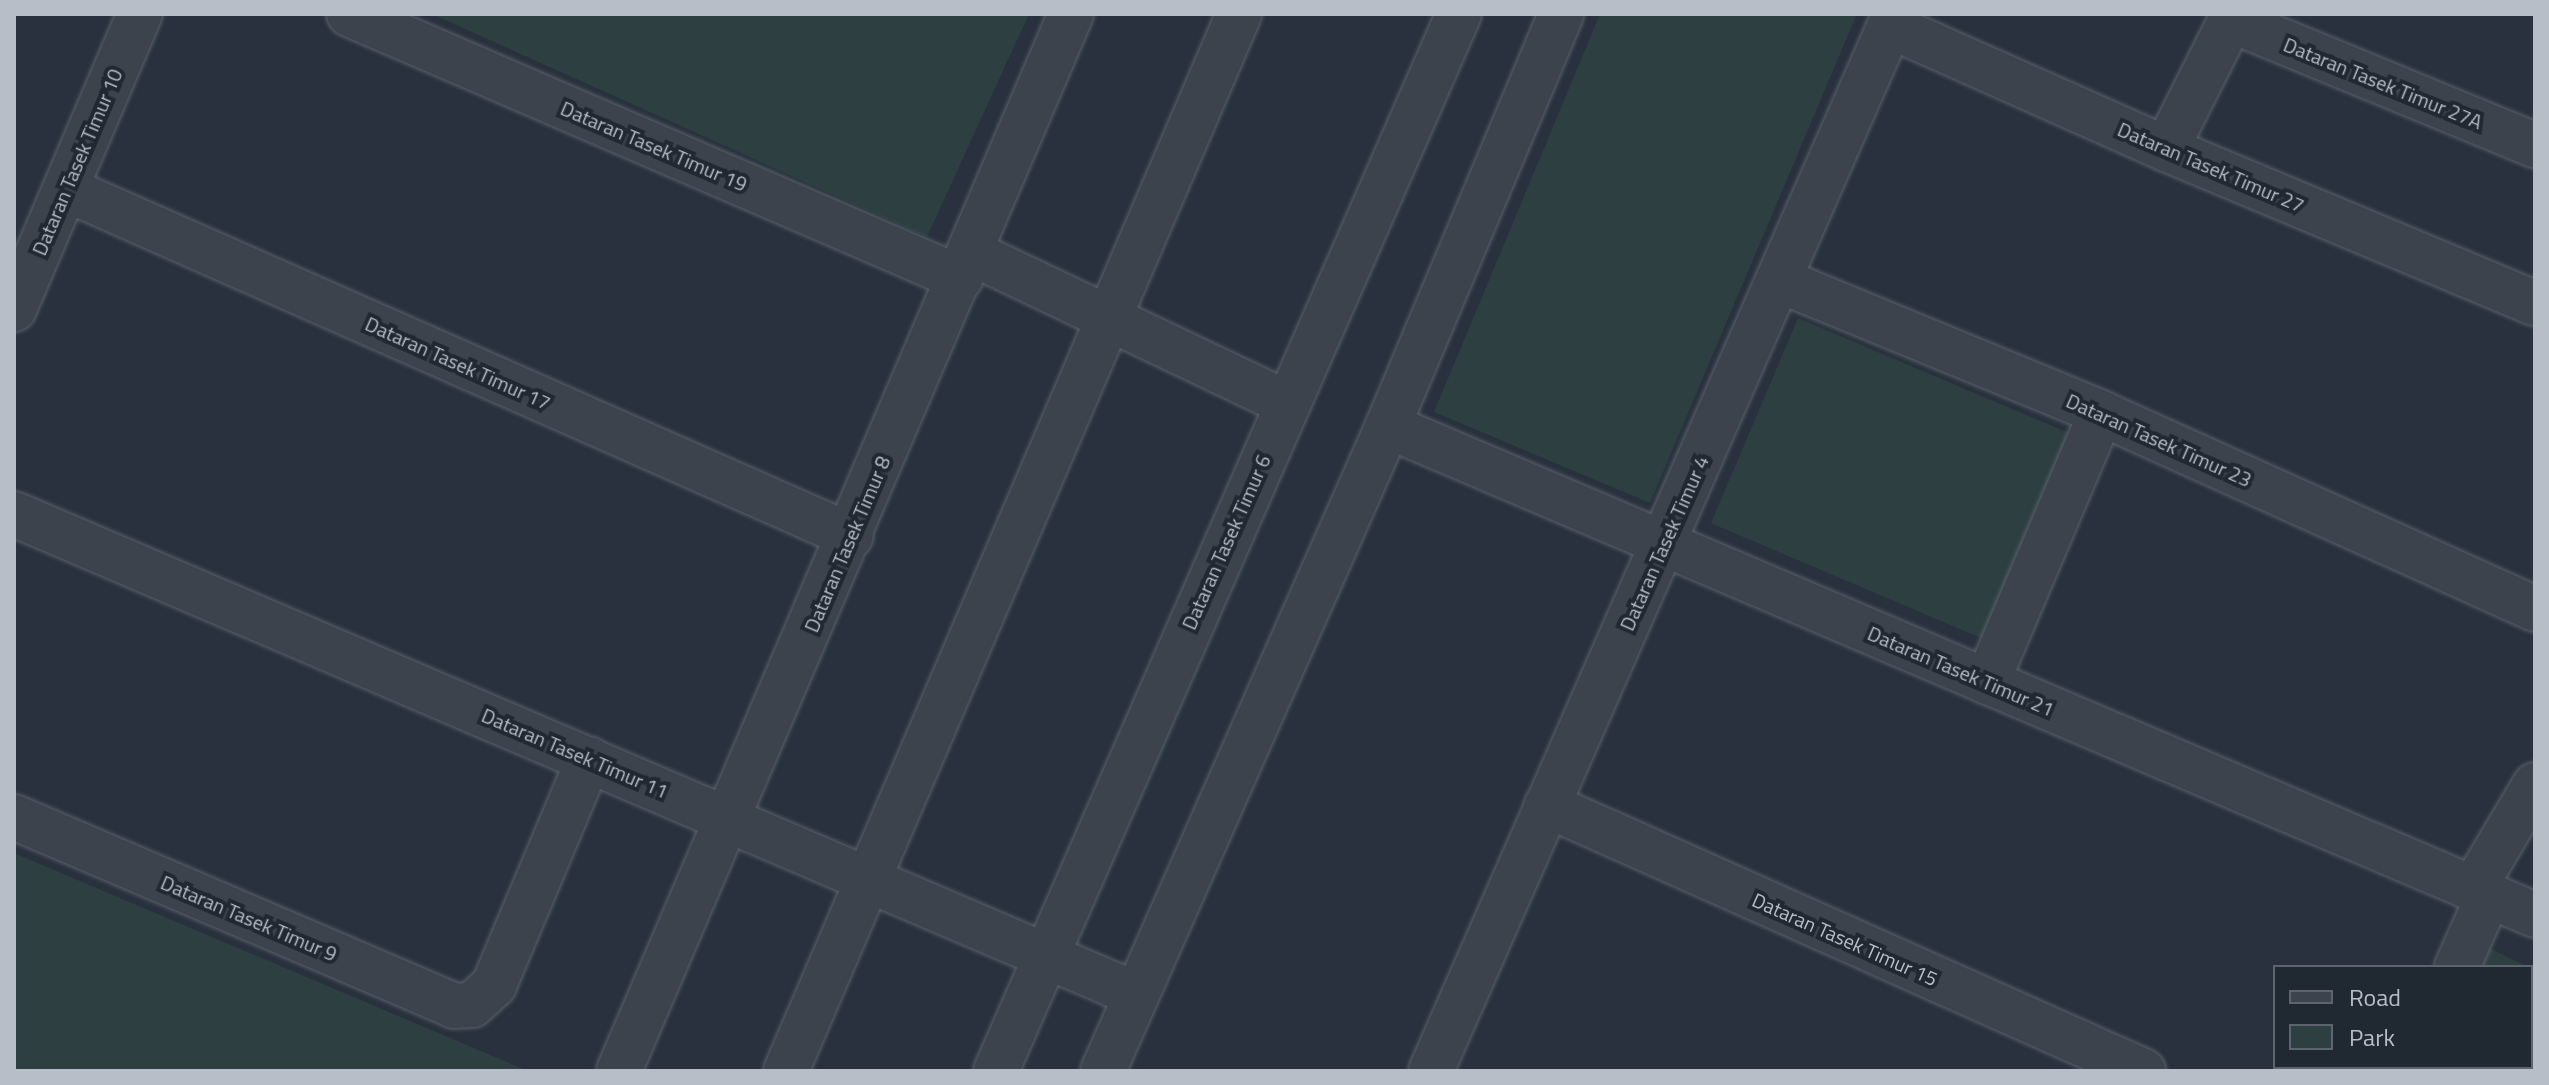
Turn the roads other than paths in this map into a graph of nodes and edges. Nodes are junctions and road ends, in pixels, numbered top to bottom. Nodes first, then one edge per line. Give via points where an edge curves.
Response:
1 (140, 14) edge
2 (349, 14) edge
3 (1071, 14) edge
4 (1239, 14) edge
5 (1459, 14) edge
6 (1561, 14) edge
7 (2232, 17) edge
8 (1893, 20) edge
9 (2535, 145) edge
10 (2166, 149) junction
11 (66, 189) junction
12 (965, 265) junction
13 (1779, 280) junction
14 (2535, 303) edge
15 (14, 309) edge
16 (1109, 318) junction
17 (1287, 403) junction
18 (2101, 413) junction
19 (1388, 426) junction
20 (14, 514) edge
21 (851, 536) junction
22 (1663, 543) junction
23 (2535, 609) edge
24 (1987, 682) junction
25 (589, 759) junction
26 (2535, 785) edge
27 (1547, 805) junction
28 (14, 817) edge
29 (730, 819) junction
30 (867, 877) junction
31 (2480, 893) junction
32 (2535, 915) edge
33 (1045, 953) junction
34 (2458, 965) edge
35 (1135, 994) junction
36 (619, 1071) edge
37 (786, 1071) edge
38 (996, 1071) edge
39 (1103, 1071) edge
40 (1431, 1071) edge
41 (2143, 1071) edge

1 - 11 street, Dataran Tasek Timur 10
2 - 12 street, Dataran Tasek Timur 19
3 - 12 street, Dataran Tasek Timur 8
4 - 16 street
5 - 17 street, Dataran Tasek Timur 6
6 - 19 street
7 - 9 street, Dataran Tasek Timur 27A
7 - 10 street
8 - 10 street, Dataran Tasek Timur 27
8 - 13 street, Dataran Tasek Timur 4
10 - 14 street, Dataran Tasek Timur 27
11 - 15 street, Dataran Tasek Timur 10
11 - 21 street, Dataran Tasek Timur 17
12 - 16 street, Dataran Tasek Timur 19
12 - 21 street, Dataran Tasek Timur 8
13 - 18 street, Dataran Tasek Timur 23
13 - 22 street, Dataran Tasek Timur 4
16 - 17 street, Dataran Tasek Timur 19
16 - 30 street
17 - 33 street, Dataran Tasek Timur 6
18 - 23 street, Dataran Tasek Timur 23
18 - 24 street
19 - 22 street, Dataran Tasek Timur 21
19 - 35 street
20 - 25 street, Dataran Tasek Timur 11
21 - 29 street, Dataran Tasek Timur 8
22 - 24 street, Dataran Tasek Timur 21
22 - 27 street, Dataran Tasek Timur 4
24 - 31 street, Dataran Tasek Timur 21
25 - 28 street, Dataran Tasek Timur 9 via 485,998 454,1006
25 - 29 street, Dataran Tasek Timur 11
26 - 31 street
27 - 40 street, Dataran Tasek Timur 4
27 - 41 street, Dataran Tasek Timur 15
29 - 30 street, Dataran Tasek Timur 11
29 - 36 street, Dataran Tasek Timur 8
30 - 33 street, Dataran Tasek Timur 11
30 - 37 street
31 - 32 street, Dataran Tasek Timur 21
31 - 34 street
33 - 35 street, Dataran Tasek Timur 11
33 - 38 street, Dataran Tasek Timur 6
35 - 39 street

